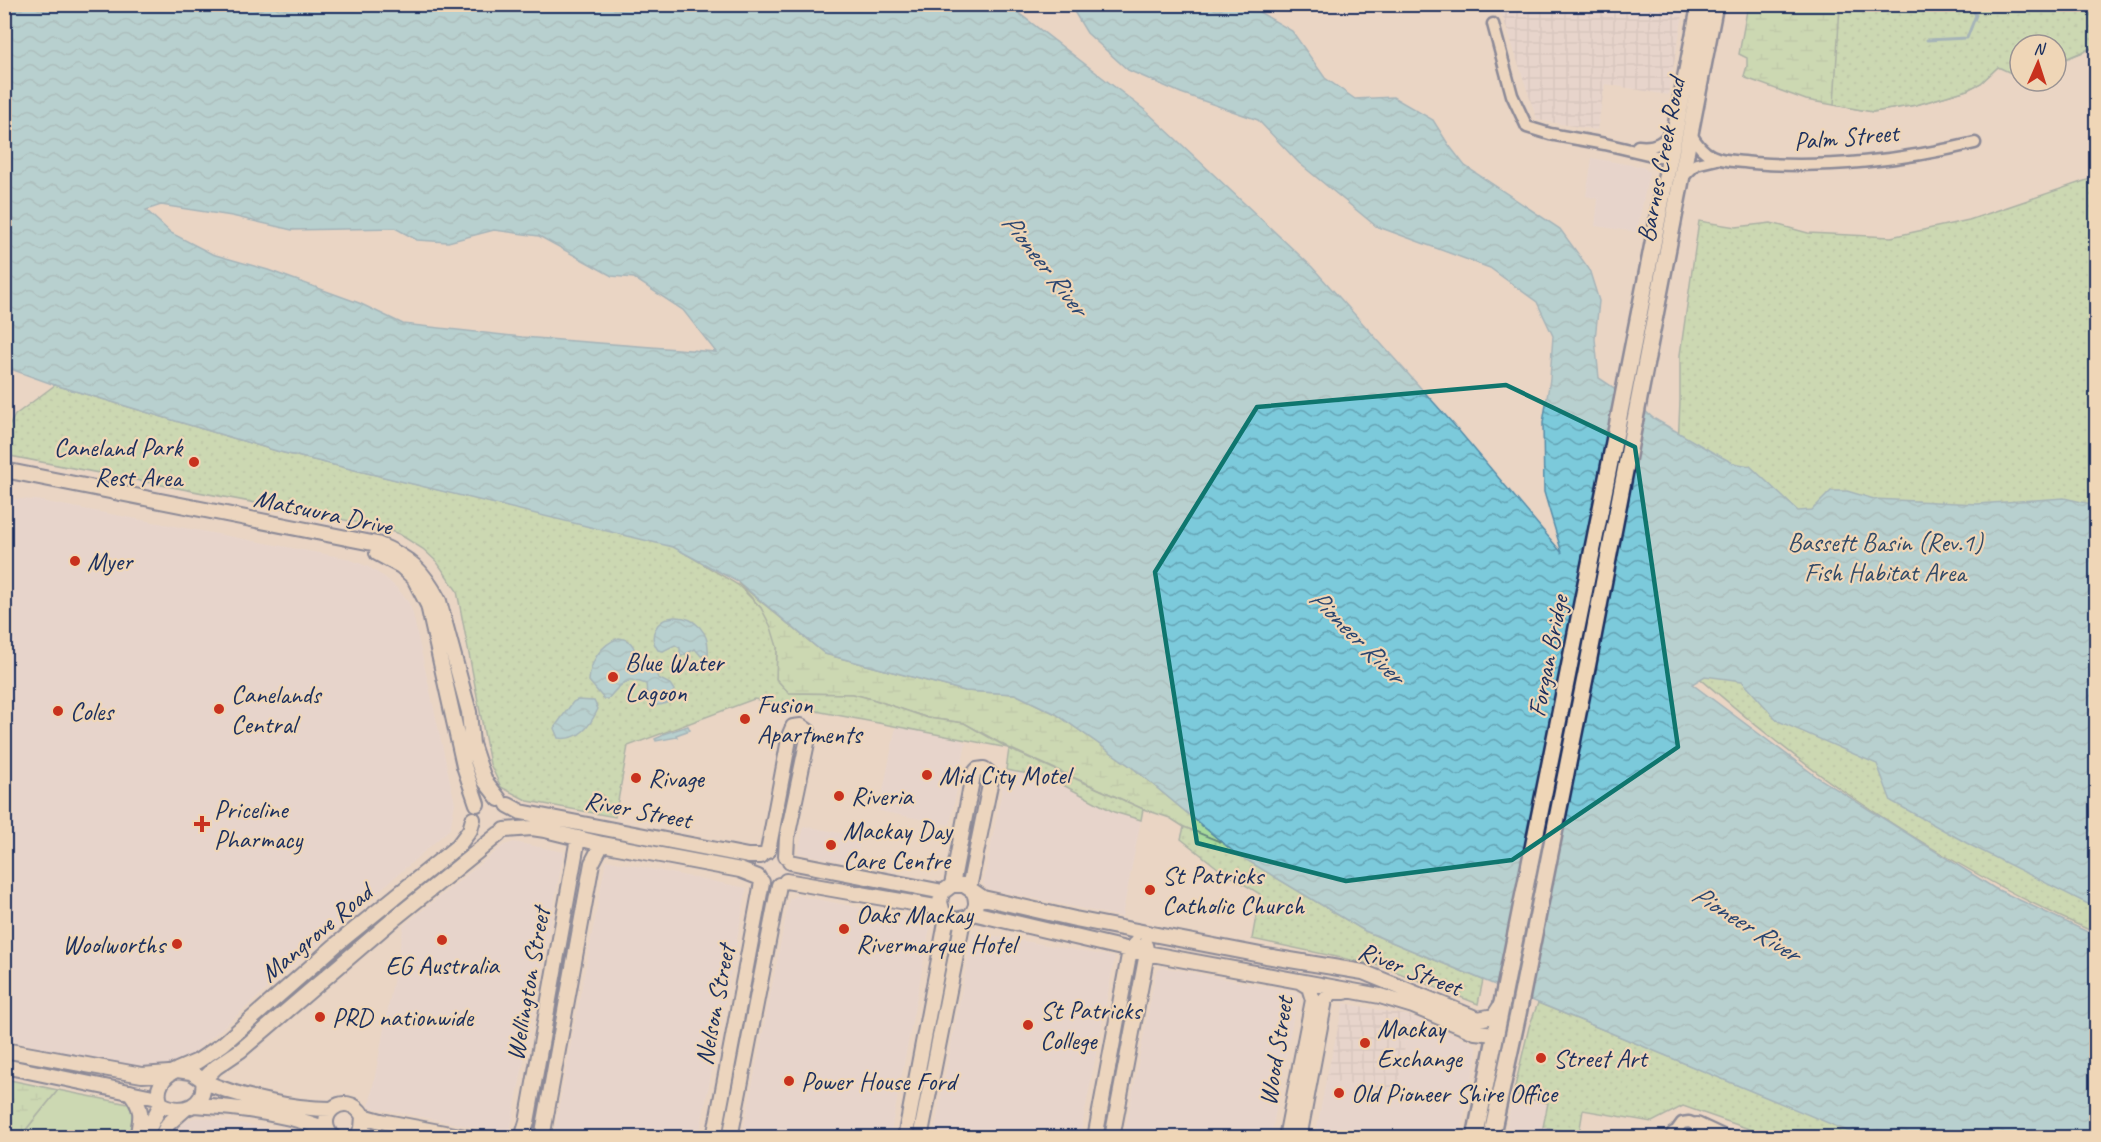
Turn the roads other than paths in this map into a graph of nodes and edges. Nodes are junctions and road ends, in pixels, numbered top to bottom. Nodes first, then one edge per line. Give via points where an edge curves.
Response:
1 (1706, 5) edge
2 (1492, 24) dead end
3 (1679, 110) junction
4 (1690, 134) junction
5 (1976, 143) dead end
6 (1605, 144) junction
7 (1669, 159) junction
8 (1720, 159) junction
9 (1682, 179) junction
10 (1639, 320) joint
11 (1654, 324) joint
12 (4, 470) edge
13 (4, 482) edge
14 (503, 802) junction
15 (477, 804) junction
16 (473, 819) junction
17 (964, 829) junction
18 (502, 832) junction
19 (981, 833) junction
20 (578, 838) junction
21 (602, 844) junction
22 (764, 853) junction
23 (788, 859) junction
24 (760, 879) junction
25 (783, 883) junction
26 (948, 888) junction
27 (972, 890) junction
28 (944, 912) junction
29 (968, 917) junction
30 (1143, 933) junction
31 (1130, 950) junction
32 (1146, 953) junction
33 (1334, 967) junction
34 (1125, 978) junction
35 (1296, 979) junction
36 (1142, 980) junction
37 (1354, 990) junction
38 (1504, 1002) junction
39 (1519, 1010) junction
40 (1496, 1034) junction
41 (4, 1050) edge
42 (4, 1066) edge
43 (173, 1072) junction
44 (203, 1080) junction
45 (1303, 1083) junction
46 (130, 1092) junction
47 (1499, 1095) junction
48 (1483, 1099) junction
49 (159, 1101) junction
50 (190, 1106) junction
51 (331, 1109) junction
52 (363, 1116) junction
53 (1697, 1125) joint
54 (331, 1135) edge
55 (358, 1135) edge
56 (1673, 1136) edge
57 (137, 1137) edge
58 (144, 1137) edge
59 (161, 1137) edge
60 (384, 1137) edge
61 (471, 1137) edge
62 (522, 1137) edge
63 (542, 1137) edge
64 (714, 1137) edge
65 (730, 1137) edge
66 (905, 1137) edge
67 (920, 1137) edge
68 (1095, 1137) edge
69 (1112, 1137) edge
70 (1286, 1137) edge
71 (1299, 1137) edge
72 (1476, 1137) edge
73 (1491, 1137) edge
74 (1725, 1137) edge

1 - 3 main road, Barnes Creek Road
1 - 4 main road, Barnes Creek Road
1 - 7 main road via 1681,147
2 - 6 street via 1512,95 1527,127
3 - 6 street via 1670,132 1659,144
3 - 7 main road, Barnes Creek Road
4 - 8 street, Palm Street via 1701,149
4 - 9 main road, Barnes Creek Road
5 - 8 street, Palm Street via 1829,165 1792,166
6 - 7 street
7 - 10 main road, Barnes Creek Road
8 - 9 street, Palm Street via 1698,163
9 - 11 main road, Barnes Creek Road
10 - 38 main road, Forgan Bridge
11 - 39 main road, Forgan Bridge
12 - 14 street, Matsuura Drive via 377,544 409,559 430,584 438,601 469,712 472,744 485,781
13 - 15 street, Matsuura Drive via 368,550 402,566 414,578 428,605 464,766
14 - 15 street via 487,798
14 - 18 street via 511,821
14 - 22 street, River Street via 521,812 589,826 748,856
15 - 16 street
16 - 18 street via 482,833 493,836
16 - 43 street, Mangrove Road via 470,831 458,846 218,1048
17 - 19 street
17 - 19 street via 973,775 984,769 991,780
17 - 26 street
18 - 20 street, River Street via 532,828
18 - 44 street, Mangrove Road
19 - 27 street
20 - 21 street, River Street
20 - 62 street, Wellington Street
21 - 24 street, River Street via 740,870
21 - 63 street, Wellington Street via 592,862
22 - 23 street via 778,851
22 - 23 street via 790,734 793,727 801,726 808,731 808,738 787,838
22 - 24 street via 756,866
23 - 25 street via 791,872
23 - 26 street
24 - 25 street via 767,885
24 - 64 street, Nelson Street
25 - 28 street via 804,882
25 - 65 street, Nelson Street
26 - 27 street via 964,885
26 - 28 street via 940,902
27 - 29 street via 977,903
27 - 30 street, River Street via 983,898
28 - 29 street via 955,920
28 - 66 street
29 - 31 street, River Street via 1008,920
29 - 67 street
30 - 31 street
30 - 32 street
30 - 33 street, River Street
31 - 32 street, River Street
31 - 34 street
32 - 35 street, River Street
32 - 36 street
33 - 37 street via 1347,976 1366,981 1367,986
33 - 38 street, River Street via 1370,974 1478,1019 1494,1016
34 - 36 street via 1134,974
34 - 68 street
35 - 37 street, River Street
35 - 45 street, Wood Street via 1308,985 1313,997
36 - 69 street
37 - 40 street, River Street via 1400,1001 1475,1032
37 - 45 street, Wood Street via 1334,992 1326,999
38 - 40 main road, Forgan Bridge
39 - 40 main road via 1509,1028
39 - 47 main road, Forgan Bridge
40 - 48 main road, Forgan Bridge
41 - 43 street via 142,1075
42 - 46 street
43 - 44 street via 191,1072
43 - 49 street via 162,1081
44 - 50 street via 202,1094
44 - 51 street via 234,1093 304,1108
45 - 70 street, Wood Street
45 - 71 street, Wood Street
46 - 49 street
46 - 57 street via 140,1104
47 - 48 main road
47 - 73 main road, Forgan Bridge
48 - 72 main road, Forgan Bridge
49 - 50 street via 176,1110
49 - 58 street
50 - 54 street via 223,1107 310,1123
50 - 59 street via 168,1124
51 - 52 street via 350,1104
51 - 54 street via 326,1118
52 - 55 street via 364,1125
52 - 61 street
53 - 56 street via 1682,1124
53 - 74 street
55 - 60 street

